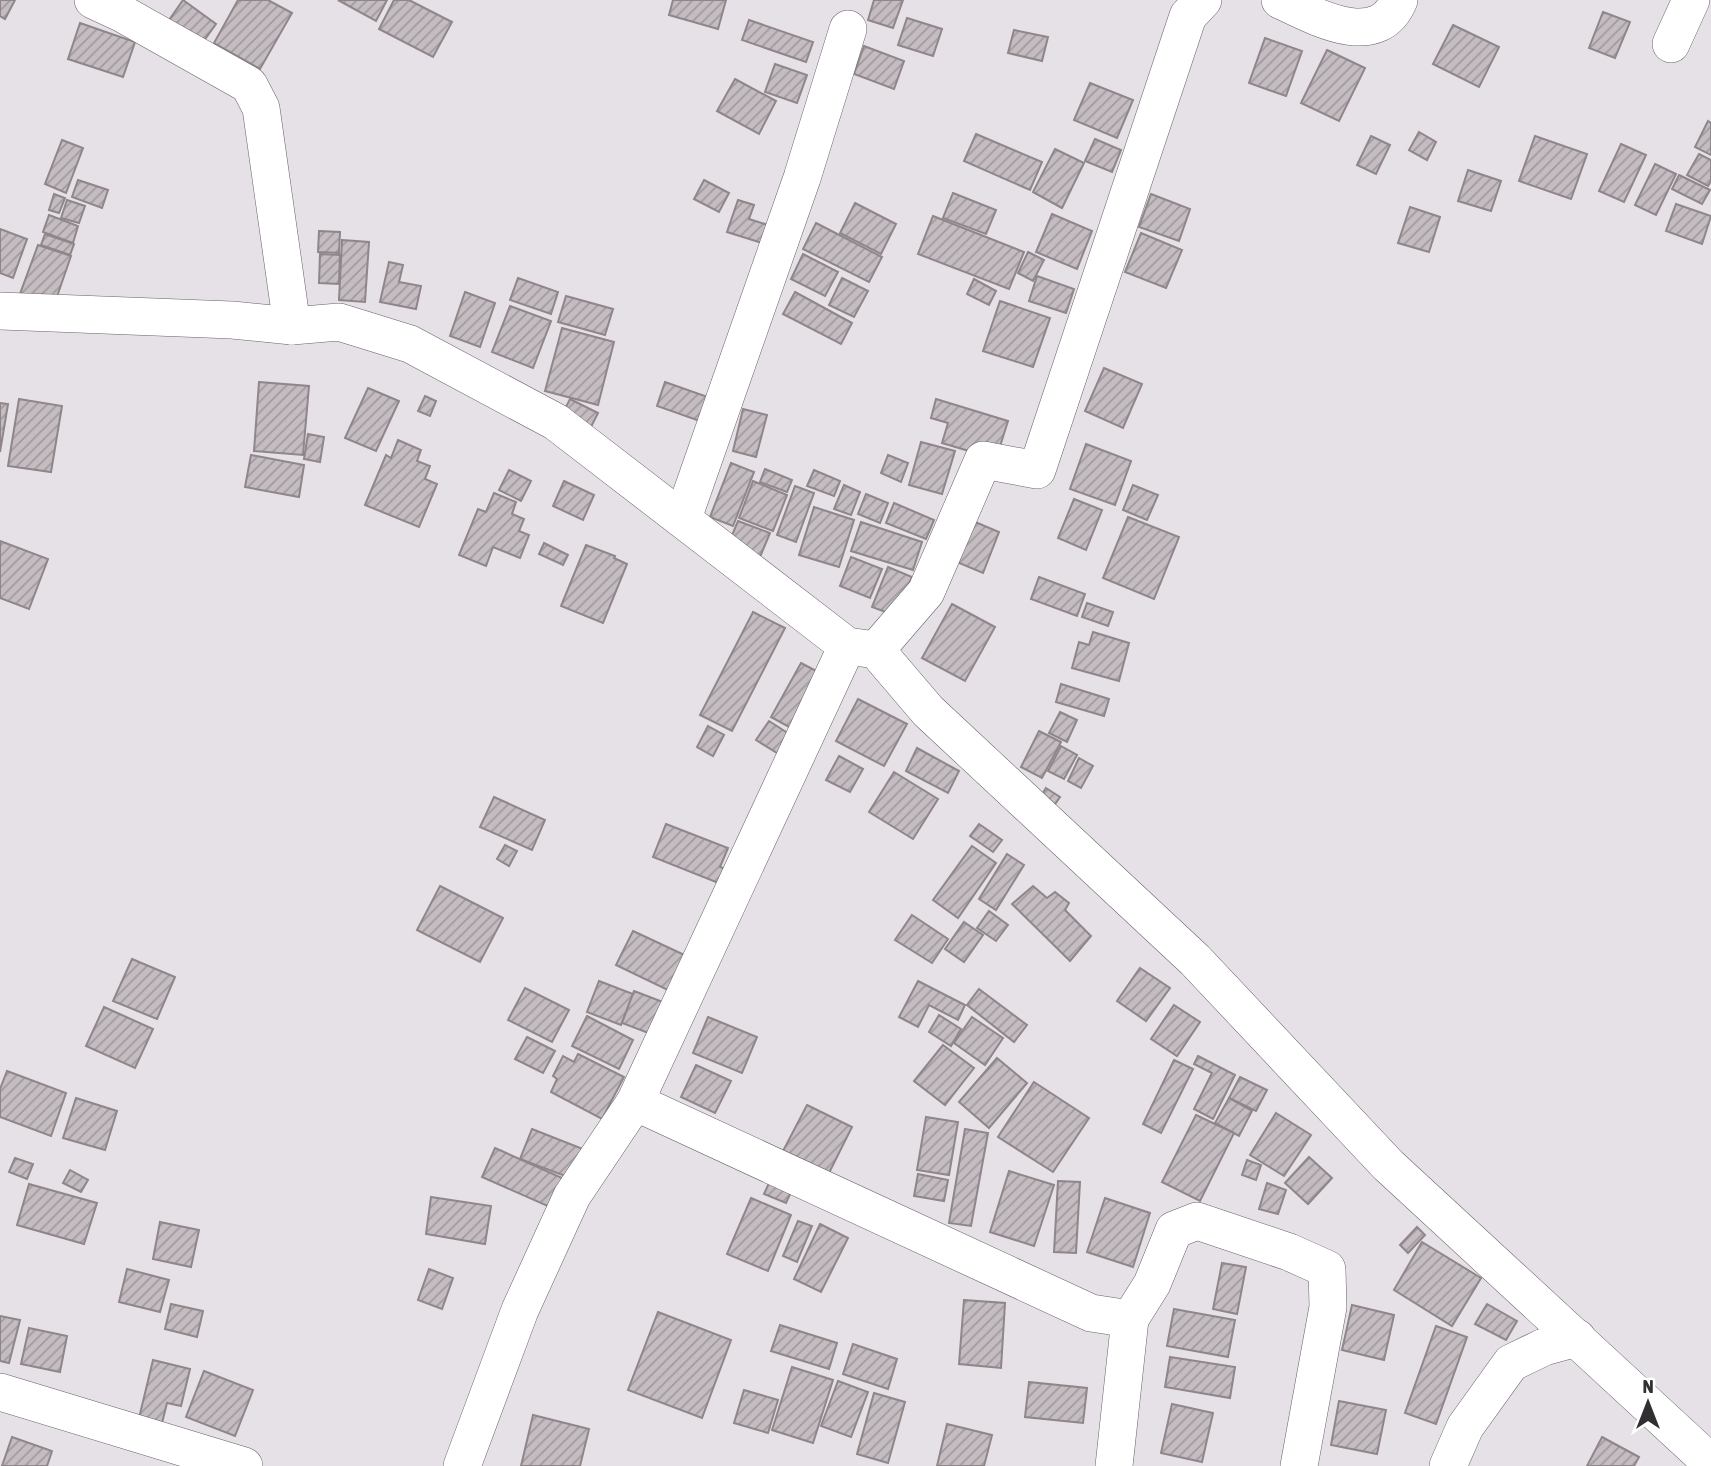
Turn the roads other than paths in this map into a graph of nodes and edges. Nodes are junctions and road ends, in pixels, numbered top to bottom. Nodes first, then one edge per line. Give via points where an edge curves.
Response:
1 (93, 0) edge
2 (1203, 0) edge
3 (1280, 0) edge
4 (1399, 0) edge
5 (1691, 0) edge
6 (848, 29) dead end
7 (1671, 44) dead end
8 (0, 311) edge
9 (292, 326) junction
10 (682, 518) junction
11 (861, 648) junction
12 (635, 1102) junction
13 (1130, 1319) junction
14 (1577, 1338) junction
15 (0, 1392) edge
16 (1711, 1463) edge
17 (244, 1466) edge
18 (462, 1466) edge
19 (1114, 1466) edge
20 (1299, 1466) edge
21 (1448, 1466) edge

1 - 9 street via 249,85 261,108
2 - 11 street via 1188,16 1037,470 983,460 926,592
3 - 4 street via 1349,29 1378,25
5 - 7 street
6 - 10 street via 802,178
8 - 9 street
9 - 10 street via 338,322 410,344 556,422
10 - 11 street
11 - 12 street
11 - 14 street via 1195,960 1388,1165
12 - 13 street via 1091,1313
12 - 18 street via 572,1196 520,1310
13 - 19 street
13 - 20 street via 1152,1284 1174,1230 1197,1221 1327,1269 1328,1307
14 - 16 street
14 - 21 street via 1511,1363 1465,1427
15 - 17 street

